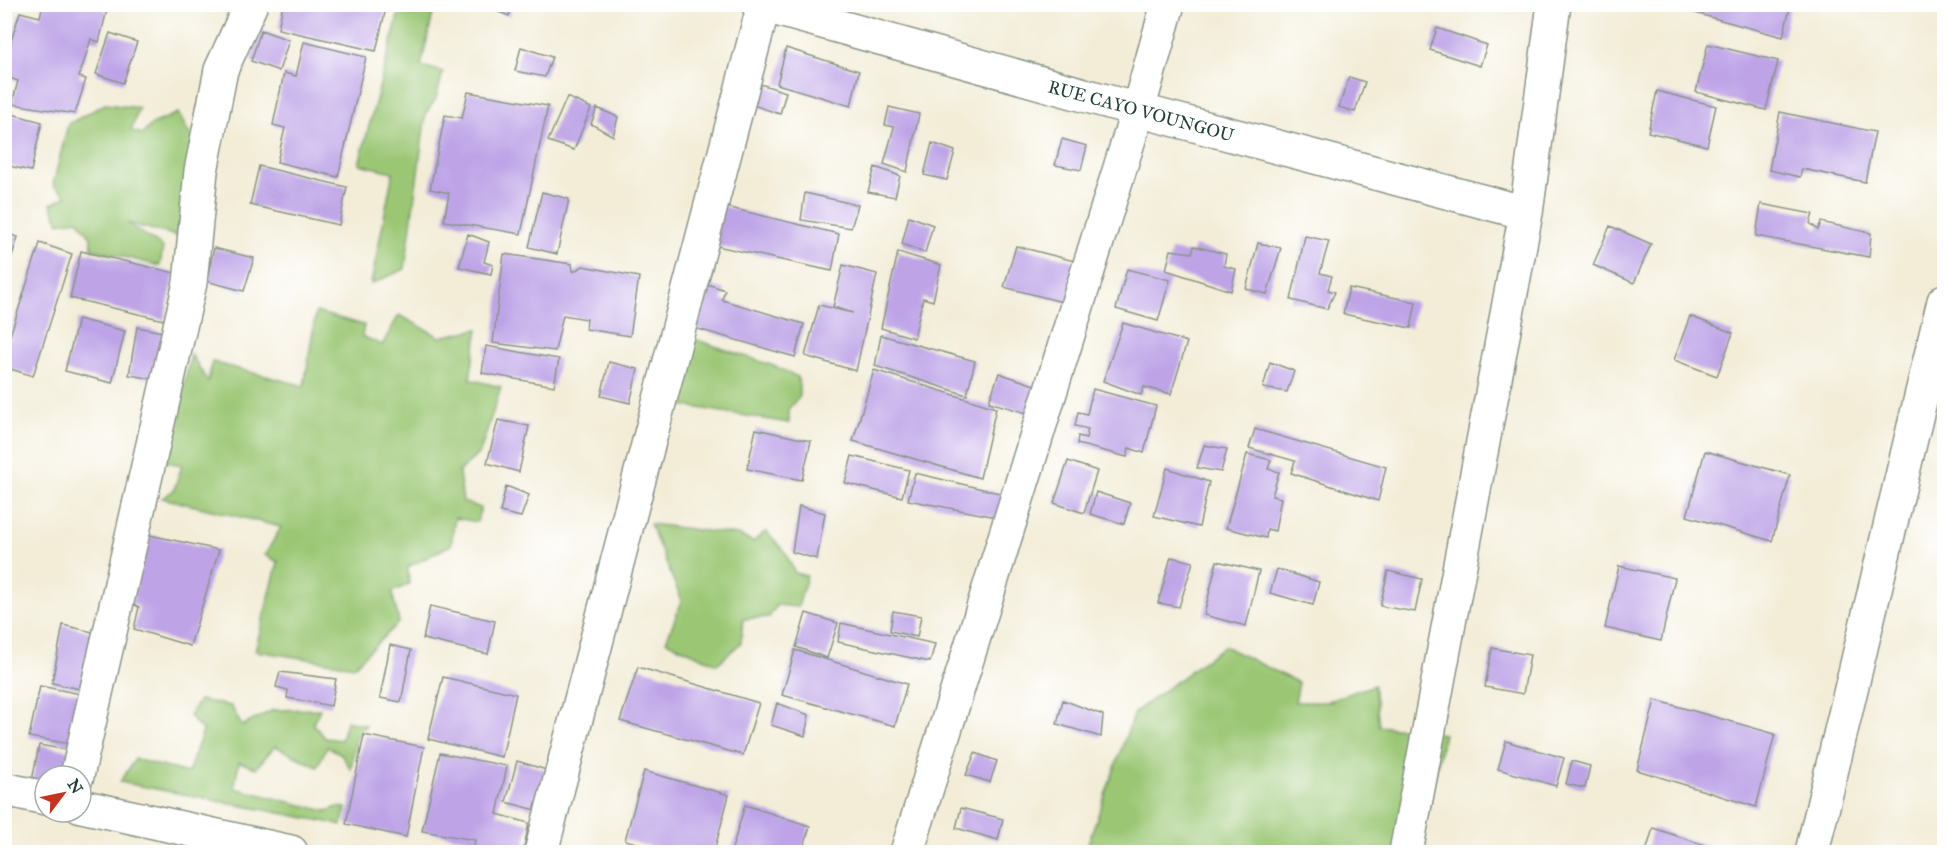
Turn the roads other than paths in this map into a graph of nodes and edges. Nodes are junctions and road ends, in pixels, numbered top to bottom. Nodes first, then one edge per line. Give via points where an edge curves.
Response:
1 (251, 4) edge
2 (1168, 4) edge
3 (1554, 4) edge
4 (762, 5) edge
5 (1138, 110) junction
6 (1526, 213) junction
7 (1944, 301) edge
8 (79, 764) edge
9 (4, 789) edge
10 (33, 795) edge
11 (93, 809) edge
12 (291, 852) edge
13 (541, 852) edge
14 (907, 852) edge
15 (1406, 852) edge
16 (1812, 852) edge

1 - 8 street via 221,70 201,171 190,283
2 - 5 street
3 - 6 street
4 - 5 street, RUE CAYO VOUNGOU
4 - 13 street
5 - 6 street, RUE CAYO VOUNGOU
5 - 14 street
6 - 15 street
7 - 16 street
9 - 10 street
11 - 12 street

